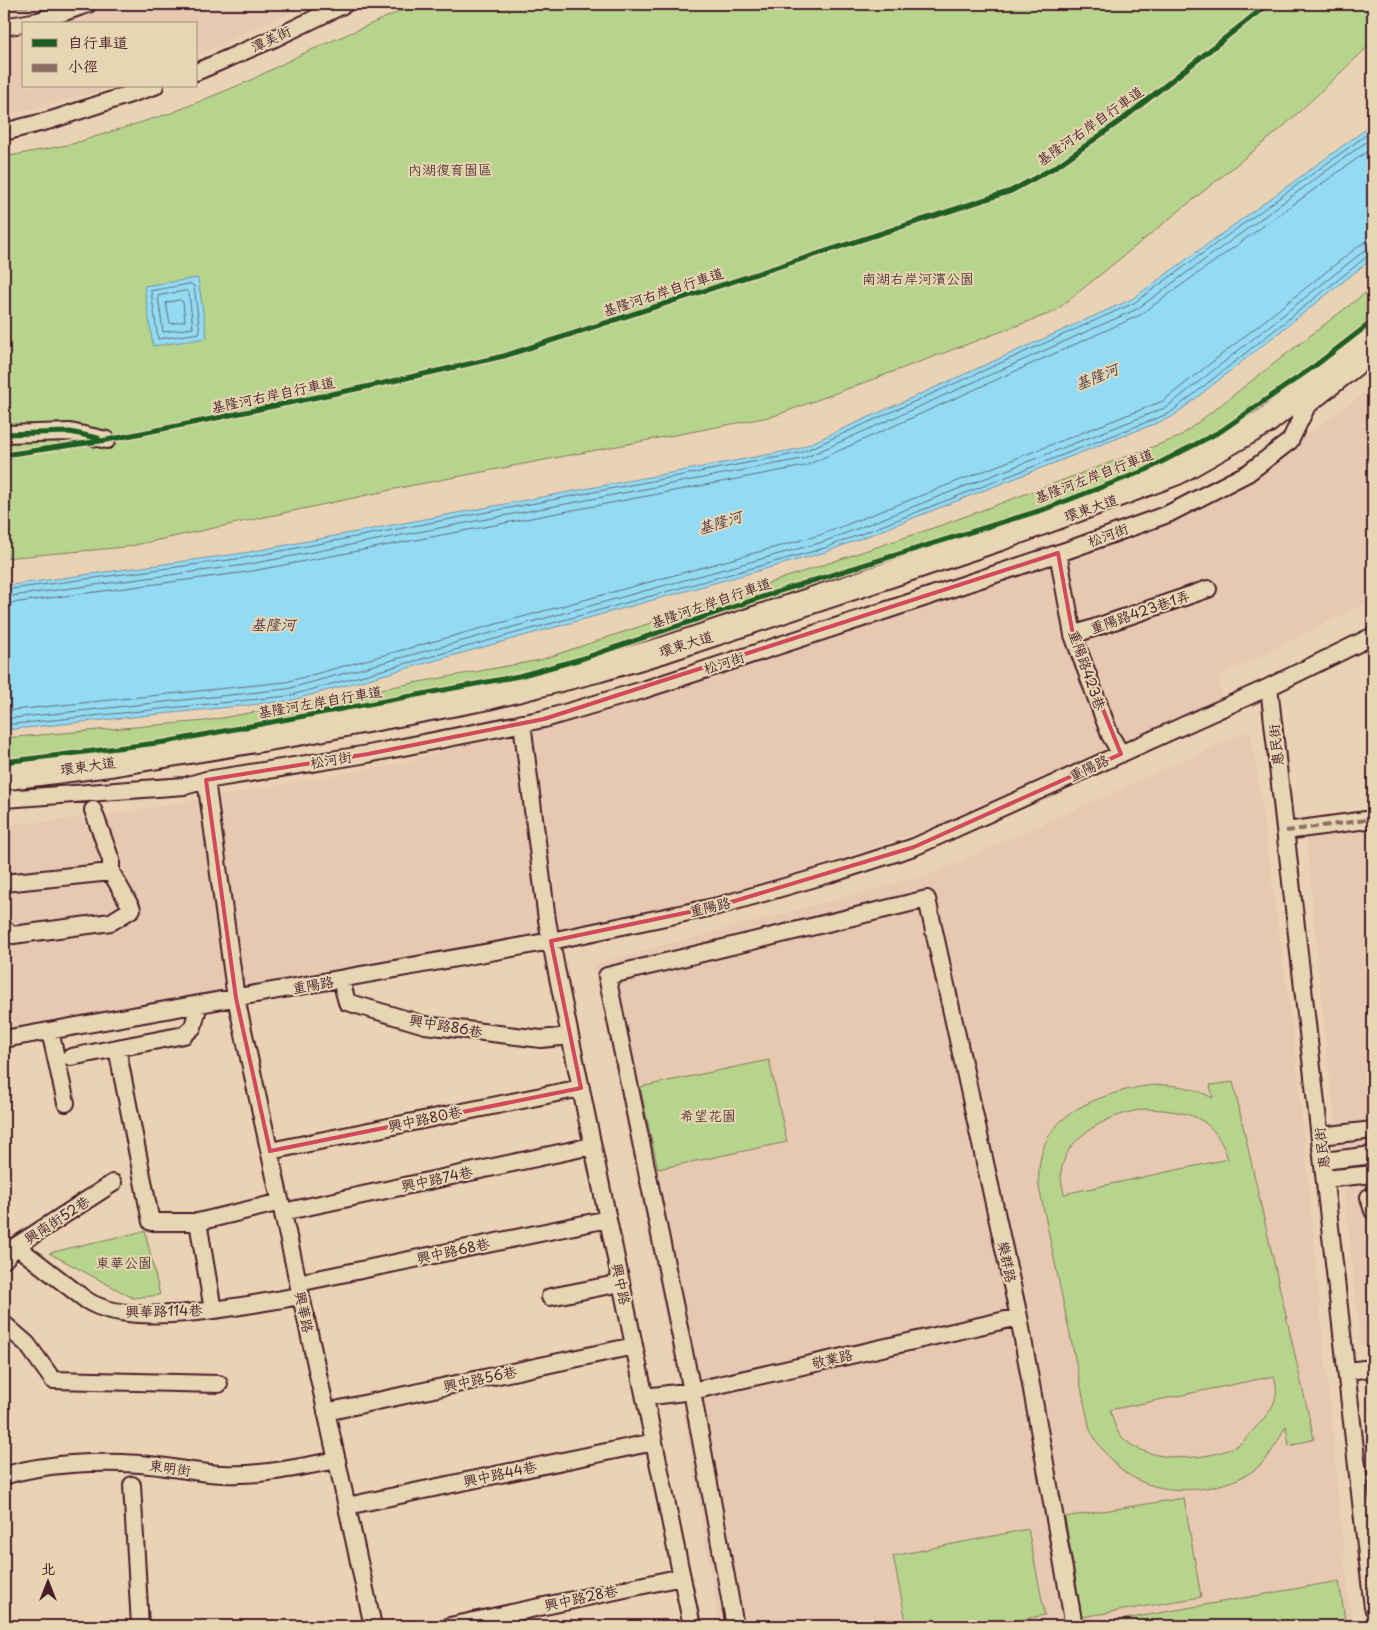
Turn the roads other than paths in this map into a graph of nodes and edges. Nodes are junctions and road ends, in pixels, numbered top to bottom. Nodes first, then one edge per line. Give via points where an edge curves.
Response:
1 (88, 4) edge
2 (345, 4) edge
3 (32, 22) edge
4 (22, 24) edge
5 (4, 27) edge
6 (198, 71) edge
7 (149, 88) edge
8 (4, 132) edge
9 (1373, 336) edge
10 (1373, 340) edge
11 (1373, 354) edge
12 (4, 434) edge
13 (107, 440) dead end
14 (1058, 553) junction
15 (1208, 589) dead end
16 (1073, 635) junction
17 (1373, 636) edge
18 (1269, 687) junction
19 (522, 723) junction
20 (1121, 754) junction
21 (4, 777) edge
22 (206, 780) junction
23 (4, 799) edge
24 (93, 810) dead end
25 (1373, 819) edge
26 (1286, 831) junction
27 (111, 872) junction
28 (4, 883) edge
29 (4, 929) edge
30 (551, 941) junction
31 (341, 980) junction
32 (236, 998) junction
33 (199, 1004) junction
34 (50, 1030) junction
35 (570, 1036) junction
36 (4, 1039) edge
37 (118, 1048) junction
38 (71, 1057) dead end
39 (581, 1088) junction
40 (66, 1103) dead end
41 (1373, 1130) edge
42 (1320, 1136) junction
43 (592, 1146) junction
44 (270, 1151) junction
45 (1371, 1155) edge
46 (1324, 1161) junction
47 (1373, 1174) edge
48 (1325, 1179) junction
49 (113, 1184) dead end
50 (282, 1207) junction
51 (608, 1219) junction
52 (198, 1222) junction
53 (16, 1246) junction
54 (4, 1260) edge
55 (621, 1283) junction
56 (300, 1289) junction
57 (550, 1297) dead end
58 (213, 1310) junction
59 (1019, 1317) junction
60 (4, 1324) edge
61 (634, 1346) junction
62 (1373, 1368) edge
63 (1347, 1371) junction
64 (219, 1384) dead end
65 (692, 1391) junction
66 (645, 1397) junction
67 (326, 1412) junction
68 (654, 1442) junction
69 (337, 1460) junction
70 (4, 1474) edge
71 (132, 1484) dead end
72 (347, 1506) junction
73 (682, 1577) junction
74 (1372, 1583) edge
75 (1373, 1608) edge
76 (140, 1626) edge
77 (373, 1626) edge
78 (450, 1626) edge
79 (692, 1626) edge
80 (735, 1626) edge
81 (1074, 1626) edge

1 - 3 street
2 - 6 street, 潭美街
4 - 5 street
7 - 8 street
9 - 21 highway, 環東大道 via 1266,421 1176,472 999,538 663,650 486,697 113,764
10 - 21 highway, 環東大道 via 1280,411 1191,465 1131,494 879,576 754,623 548,684 215,747
11 - 14 street, 松河街 via 1307,406 1290,441 1248,473 1168,514
12 - 13 street via 70,432
14 - 16 street, 重陽路423巷
14 - 19 street, 松河街 via 643,690
15 - 16 street, 重陽路423巷1弄
16 - 20 street, 重陽路423巷 via 1110,735
17 - 18 street, 重陽路
18 - 20 street, 重陽路
18 - 26 street, 惠民街
19 - 22 street, 松河街 via 368,754
19 - 30 street, 興中路
20 - 30 street, 重陽路 via 914,847 840,872 718,906
22 - 23 street, 松河街 via 185,786
22 - 32 street, 興華路
24 - 27 street via 111,860
25 - 26 street
26 - 42 street, 惠民街
27 - 28 street
27 - 29 street via 132,909 111,922 13,935
30 - 31 street, 重陽路
30 - 35 street, 興中路
31 - 32 street, 重陽路
31 - 35 street, 興中路86巷 via 347,1002 425,1026 541,1039
32 - 33 street, 重陽路
32 - 44 street, 興華路
33 - 34 street, 重陽路
33 - 37 street via 193,1027 184,1035
34 - 36 street, 重陽路
34 - 40 street
35 - 39 street, 興中路
37 - 38 street
37 - 52 street, 興中路74巷 via 151,1222
39 - 43 street, 興中路
39 - 44 street, 興中路80巷
41 - 42 street
42 - 46 street, 惠民街
43 - 50 street, 興中路74巷
43 - 51 street, 興中路
44 - 50 street, 興華路
45 - 46 street
46 - 48 street, 惠民街
47 - 48 street
48 - 63 street, 惠民街
49 - 53 street, 興南街52巷
50 - 52 street, 興中路74巷
50 - 56 street, 興華路
51 - 55 street, 興中路
51 - 56 street, 興中路68巷
52 - 58 street
53 - 54 street, 興南街52巷
53 - 58 street, 興華路114巷 via 97,1307 115,1312 162,1314
55 - 57 street
55 - 61 street, 興中路
56 - 58 street, 興華路114巷
56 - 67 street, 興華路
59 - 65 street, 敬業路
59 - 65 street, 樂群路 via 927,899 607,976
59 - 81 street, 樂群路
60 - 64 street via 27,1344 53,1380
61 - 66 street, 興中路
61 - 67 street, 興中路56巷
62 - 63 street
63 - 74 street, 惠民街
65 - 66 street, 敬業路
65 - 80 street
66 - 68 street, 興中路
67 - 69 street, 興華路
68 - 72 street, 興中路44巷
68 - 73 street, 興中路
69 - 70 street, 東明街 via 267,1473 224,1474 89,1462
69 - 72 street, 興華路
71 - 76 street
72 - 77 street, 興華路
73 - 78 street, 興中路28巷
73 - 79 street, 興中路
74 - 75 street, 惠民街

